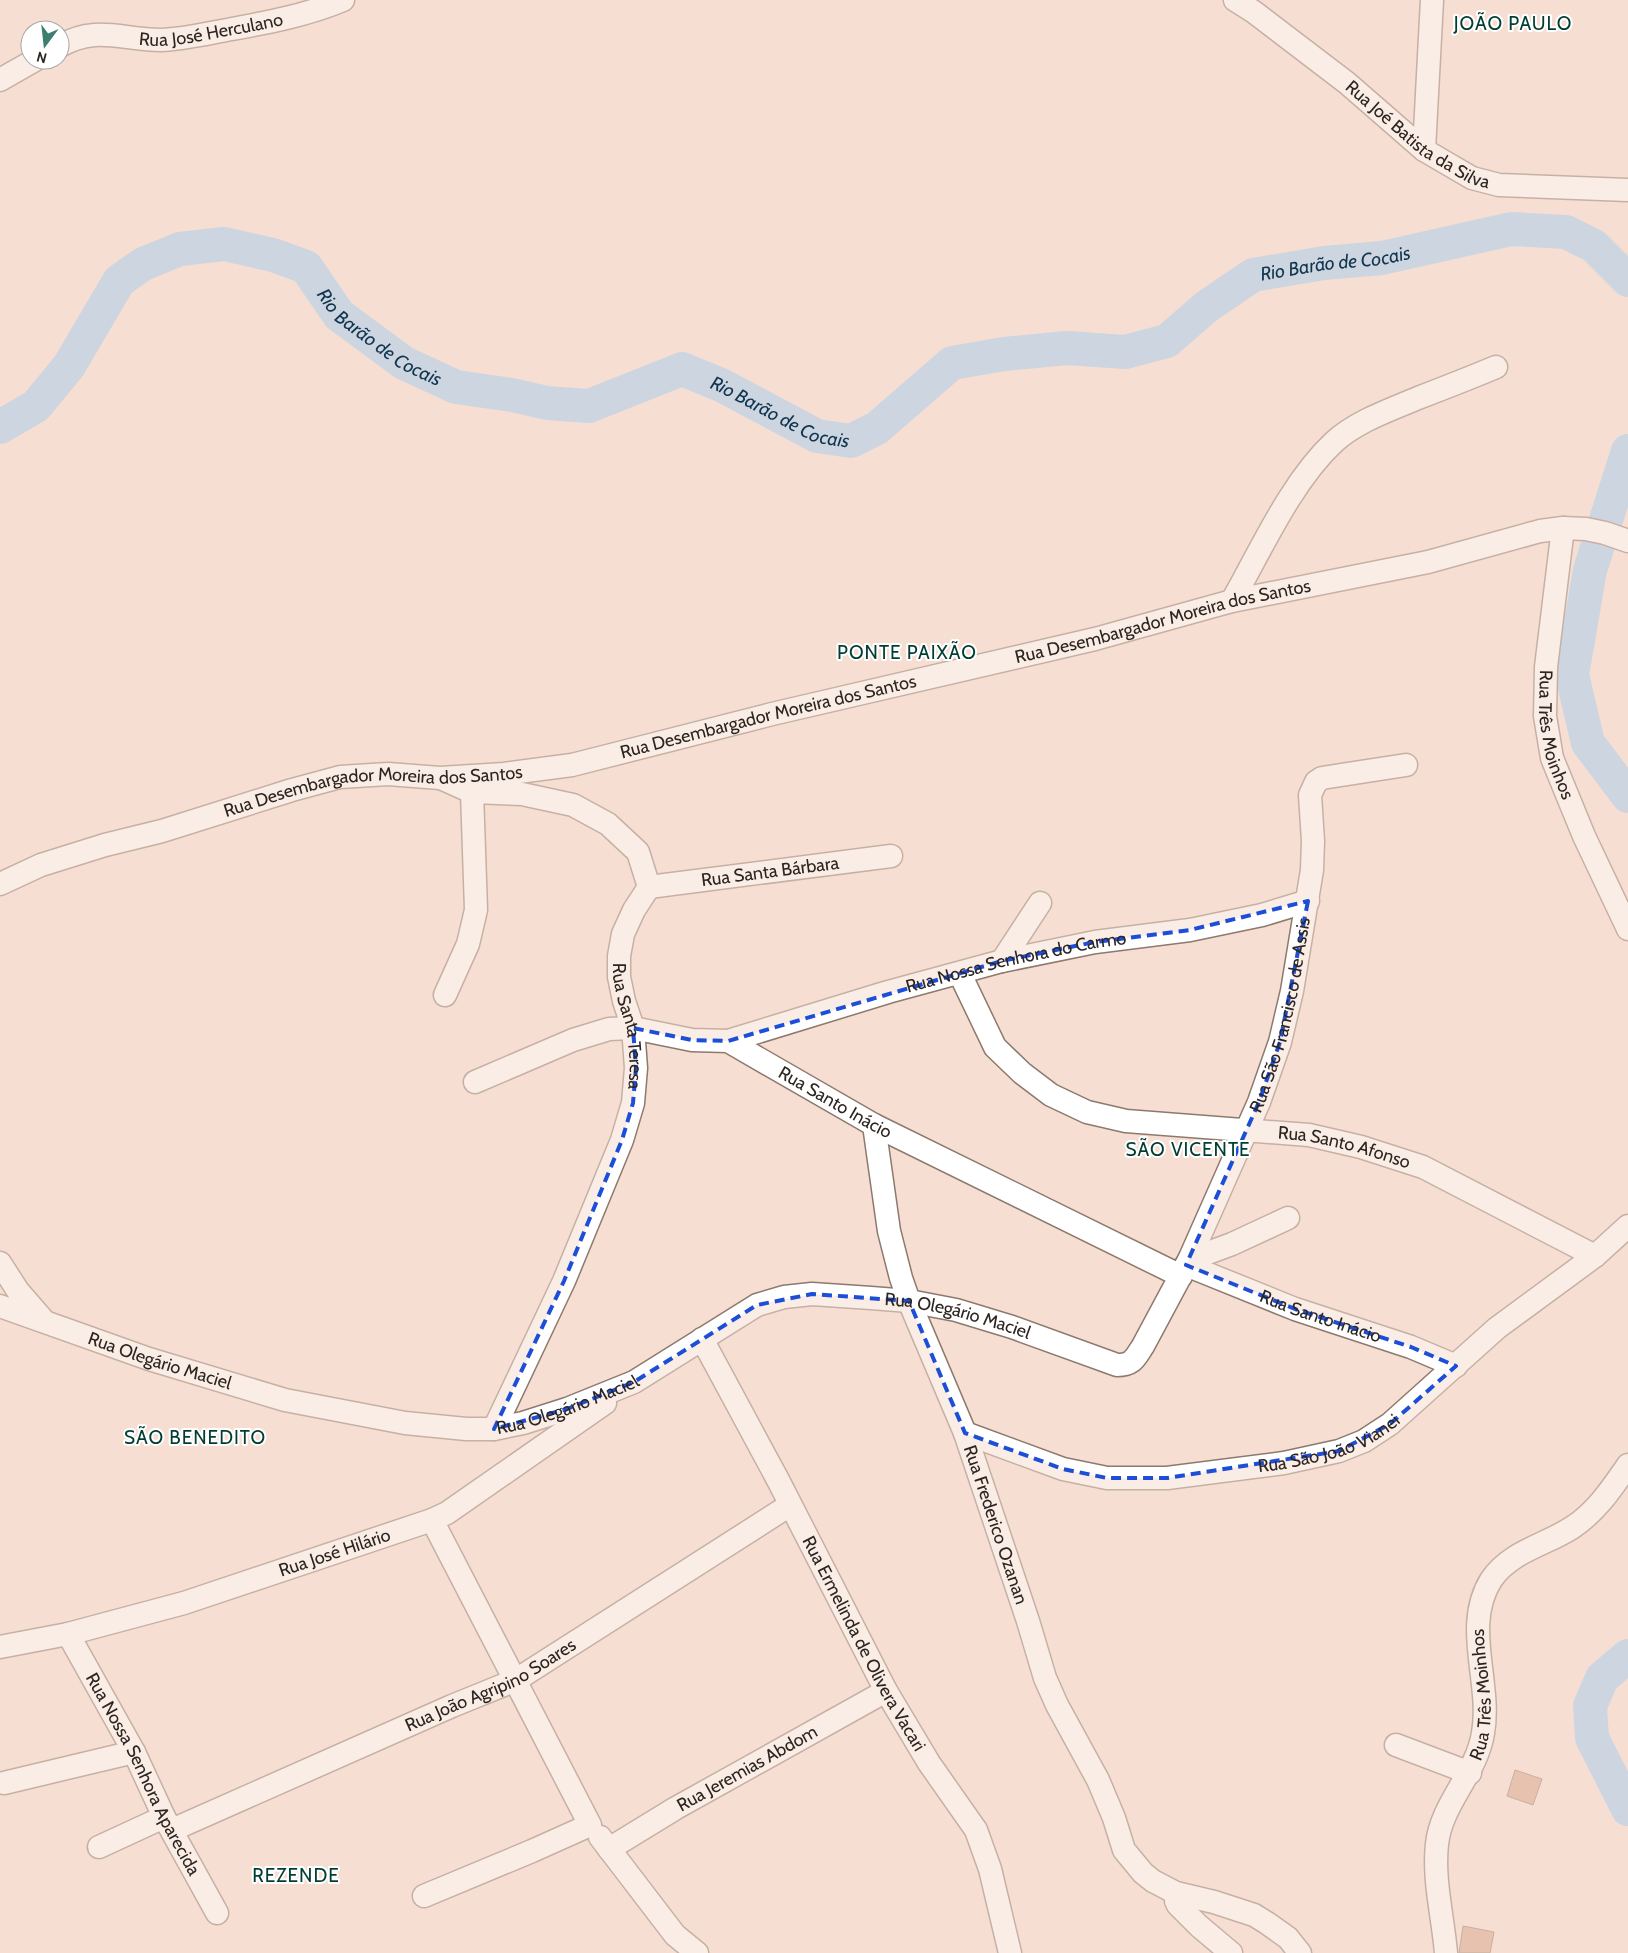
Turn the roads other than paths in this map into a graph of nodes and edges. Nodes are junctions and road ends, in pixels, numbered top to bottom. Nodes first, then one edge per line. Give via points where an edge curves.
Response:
1 (343, 0) edge
2 (1235, 0) edge
3 (1432, 0) edge
4 (70, 41) edge
5 (20, 69) edge
6 (0, 80) edge
7 (1424, 150) junction
8 (1628, 190) edge
9 (1496, 367) dead end
10 (1563, 528) junction
11 (1628, 541) edge
12 (1232, 601) junction
13 (1406, 765) dead end
14 (440, 778) junction
15 (472, 792) junction
16 (891, 856) dead end
17 (0, 884) edge
18 (649, 887) junction
19 (1308, 901) junction
20 (1040, 903) dead end
21 (1628, 929) edge
22 (1002, 961) junction
23 (960, 974) junction
24 (445, 995) dead end
25 (633, 1028) junction
26 (728, 1041) junction
27 (476, 1082) dead end
28 (874, 1126) junction
29 (1247, 1130) junction
30 (1288, 1218) dead end
31 (1628, 1226) edge
32 (1595, 1256) junction
33 (0, 1263) edge
34 (1185, 1267) junction
35 (909, 1301) junction
36 (0, 1306) edge
37 (46, 1324) junction
38 (702, 1339) junction
39 (1117, 1365) joint
40 (1456, 1366) junction
41 (634, 1382) junction
42 (494, 1428) junction
43 (965, 1433) junction
44 (1628, 1465) edge
45 (790, 1505) junction
46 (432, 1520) junction
47 (68, 1634) junction
48 (0, 1647) edge
49 (516, 1680) junction
50 (886, 1691) junction
51 (1396, 1745) dead end
52 (134, 1752) junction
53 (1470, 1773) junction
54 (4, 1783) dead end
55 (168, 1824) junction
56 (590, 1825) junction
57 (99, 1847) dead end
58 (609, 1848) junction
59 (1176, 1893) junction
60 (424, 1896) dead end
61 (217, 1913) dead end
62 (697, 1953) edge
63 (1010, 1953) edge
64 (1231, 1953) edge
65 (1300, 1953) edge
66 (1446, 1953) edge

1 - 4 street, Rua José Herculano via 318,11 190,37 160,40 99,34
2 - 7 street, Rua Joé Batista da Silva via 1347,83
3 - 7 street
5 - 6 street
7 - 8 street, Rua Joé Batista da Silva via 1472,178 1498,185
9 - 12 street via 1386,411 1335,442 1315,463 1282,512
10 - 11 street, Rua Desembargador Moreira dos Santos via 1605,533
10 - 12 street, Rua Desembargador Moreira dos Santos via 1540,531 1428,562
10 - 21 street, Rua Três Moinhos via 1546,667 1545,716 1552,758
12 - 14 street, Rua Desembargador Moreira dos Santos via 1096,639 772,714 572,765
13 - 19 street, Rua São Francisco de Assis via 1322,778 1316,782 1310,803 1313,841
14 - 15 street
14 - 17 street, Rua Desembargador Moreira dos Santos via 388,774 340,778 41,865
15 - 18 street via 522,794 573,805 608,824 638,852
15 - 24 street via 476,910 468,944
16 - 18 street, Rua Santa Bárbara
18 - 25 street, Rua Santa Teresa via 623,934 619,956 619,976
19 - 22 street, Rua Nossa Senhora do Carmo via 1262,915 1190,930 1095,942
19 - 29 street, Rua São Francisco de Assis via 1280,1042
20 - 22 street
22 - 23 street, Rua Nossa Senhora do Carmo
23 - 26 street, Rua Nossa Senhora do Carmo via 888,992
23 - 29 street, Rua Santo Afonso via 995,1047 1051,1095 1087,1112 1126,1121
25 - 26 street, Rua Santo Inácio via 692,1040
25 - 27 street, Rua Santo Inácio via 608,1029 573,1040
25 - 42 street, Rua Santa Teresa via 636,1068 632,1103 622,1140 564,1281
26 - 28 street, Rua Santo Inácio
28 - 34 street, Rua Santo Inácio
28 - 35 street, Rua Frederico Ozanan via 890,1231
29 - 32 street, Rua Santo Afonso via 1309,1135 1361,1147 1423,1168
29 - 34 street, Rua São Francisco de Assis
30 - 34 street
31 - 32 street, Rua São João Vianei
32 - 40 street, Rua São João Vianei via 1497,1328
33 - 37 street
34 - 39 street, Rua São Francisco de Assis via 1135,1359 1127,1365
34 - 40 street, Rua Santo Inácio via 1295,1309 1412,1347
35 - 38 street, Rua Olegário Maciel via 812,1294 784,1296 757,1305
35 - 39 street, Rua Olegário Maciel via 956,1310
35 - 43 street, Rua Frederico Ozanan
36 - 37 street, Rua Olegário Maciel
37 - 42 street, Rua Olegário Maciel via 285,1400 405,1423 466,1429
38 - 41 street, Rua Olegário Maciel
38 - 45 street, Rua Ermelinda de Olivera Vacari
40 - 43 street, Rua São João Vianei via 1390,1424 1364,1441 1339,1450 1274,1464 1167,1478 1107,1478 1063,1469
41 - 42 street, Rua Olegário Maciel via 523,1424
41 - 46 street, Rua José Hilário via 447,1514
43 - 59 street, Rua Frederico Ozanan via 1049,1690 1098,1780 1124,1850 1152,1881
44 - 53 street, Rua Três Moinhos via 1604,1500 1574,1526 1503,1566 1484,1595 1478,1643 1485,1715 1479,1750
45 - 49 street, Rua João Agripino Soares
45 - 50 street, Rua Ermelinda de Olivera Vacari
46 - 47 street, Rua José Hilário via 184,1603
46 - 49 street
47 - 48 street, Rua José Hilário
47 - 52 street, Rua Nossa Senhora Aparecida
49 - 55 street, Rua João Agripino Soares
49 - 56 street
50 - 58 street, Rua Jeremias Abdom
50 - 63 street, Rua Ermelinda de Olivera Vacari via 929,1763 976,1830 990,1869
51 - 53 street
52 - 54 street
52 - 55 street, Rua Nossa Senhora Aparecida
53 - 66 street, Rua Três Moinhos via 1443,1821 1437,1841 1435,1862
55 - 57 street, Rua João Agripino Soares
55 - 61 street, Rua Nossa Senhora Aparecida
56 - 58 street
56 - 60 street
58 - 62 street via 675,1934
59 - 64 street via 1178,1905
59 - 65 street, Rua Frederico Ozanan via 1254,1915 1288,1938

